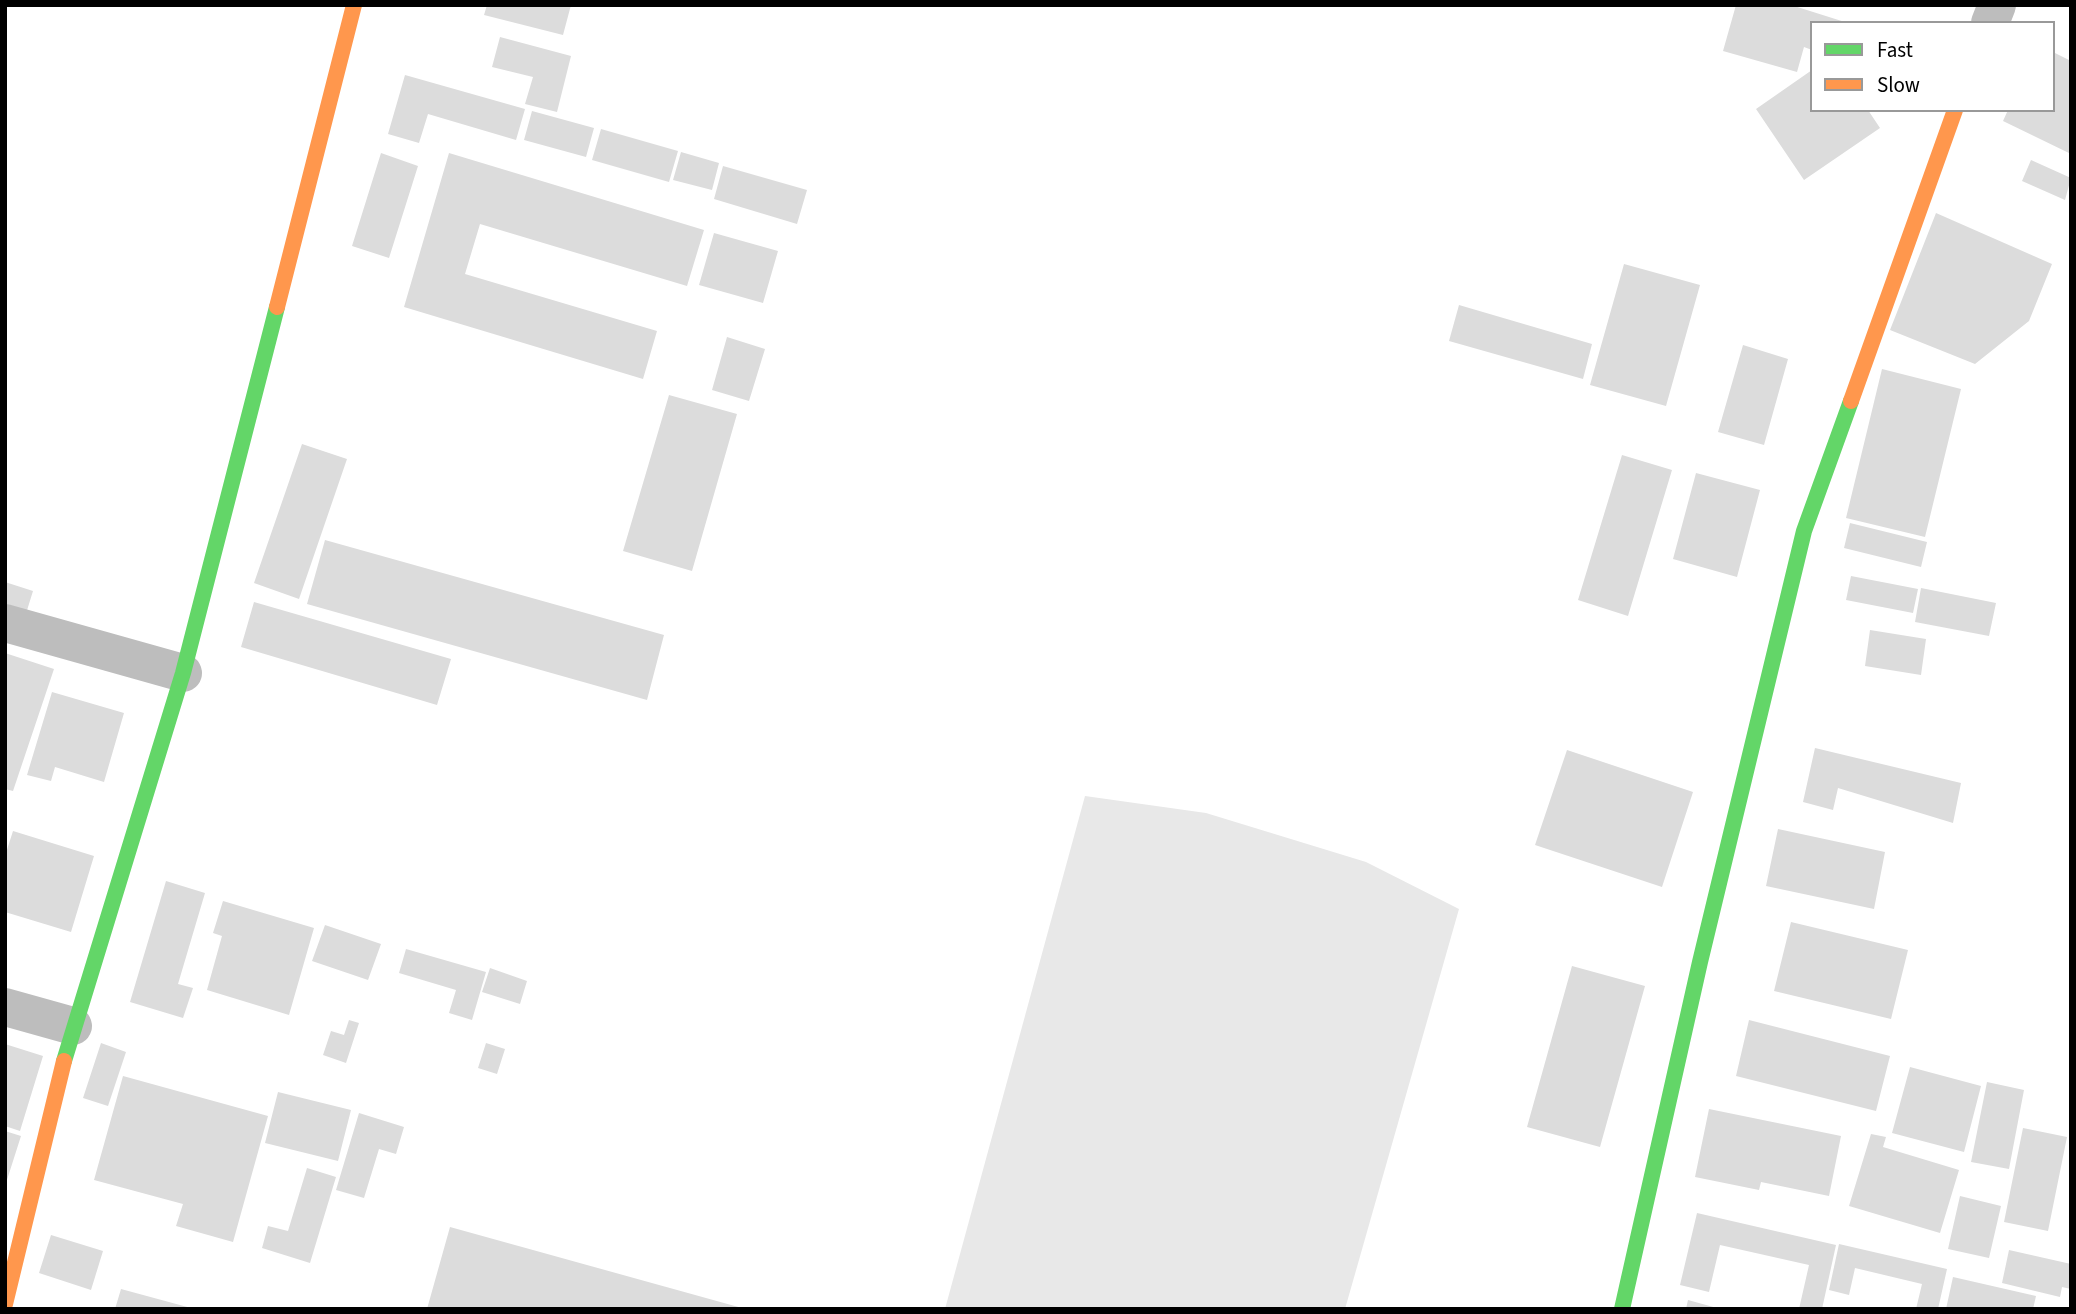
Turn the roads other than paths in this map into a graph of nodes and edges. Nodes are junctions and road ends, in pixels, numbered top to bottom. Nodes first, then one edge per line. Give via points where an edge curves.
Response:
1 (354, 5) edge
2 (1954, 112) edge
3 (5, 623) edge
4 (183, 673) junction
5 (5, 1007) edge
6 (73, 1026) junction
7 (5, 1304) edge
8 (1622, 1309) edge

1 - 4 street
2 - 8 street via 1804,531
3 - 4 street
4 - 6 street
5 - 6 street
6 - 7 street

